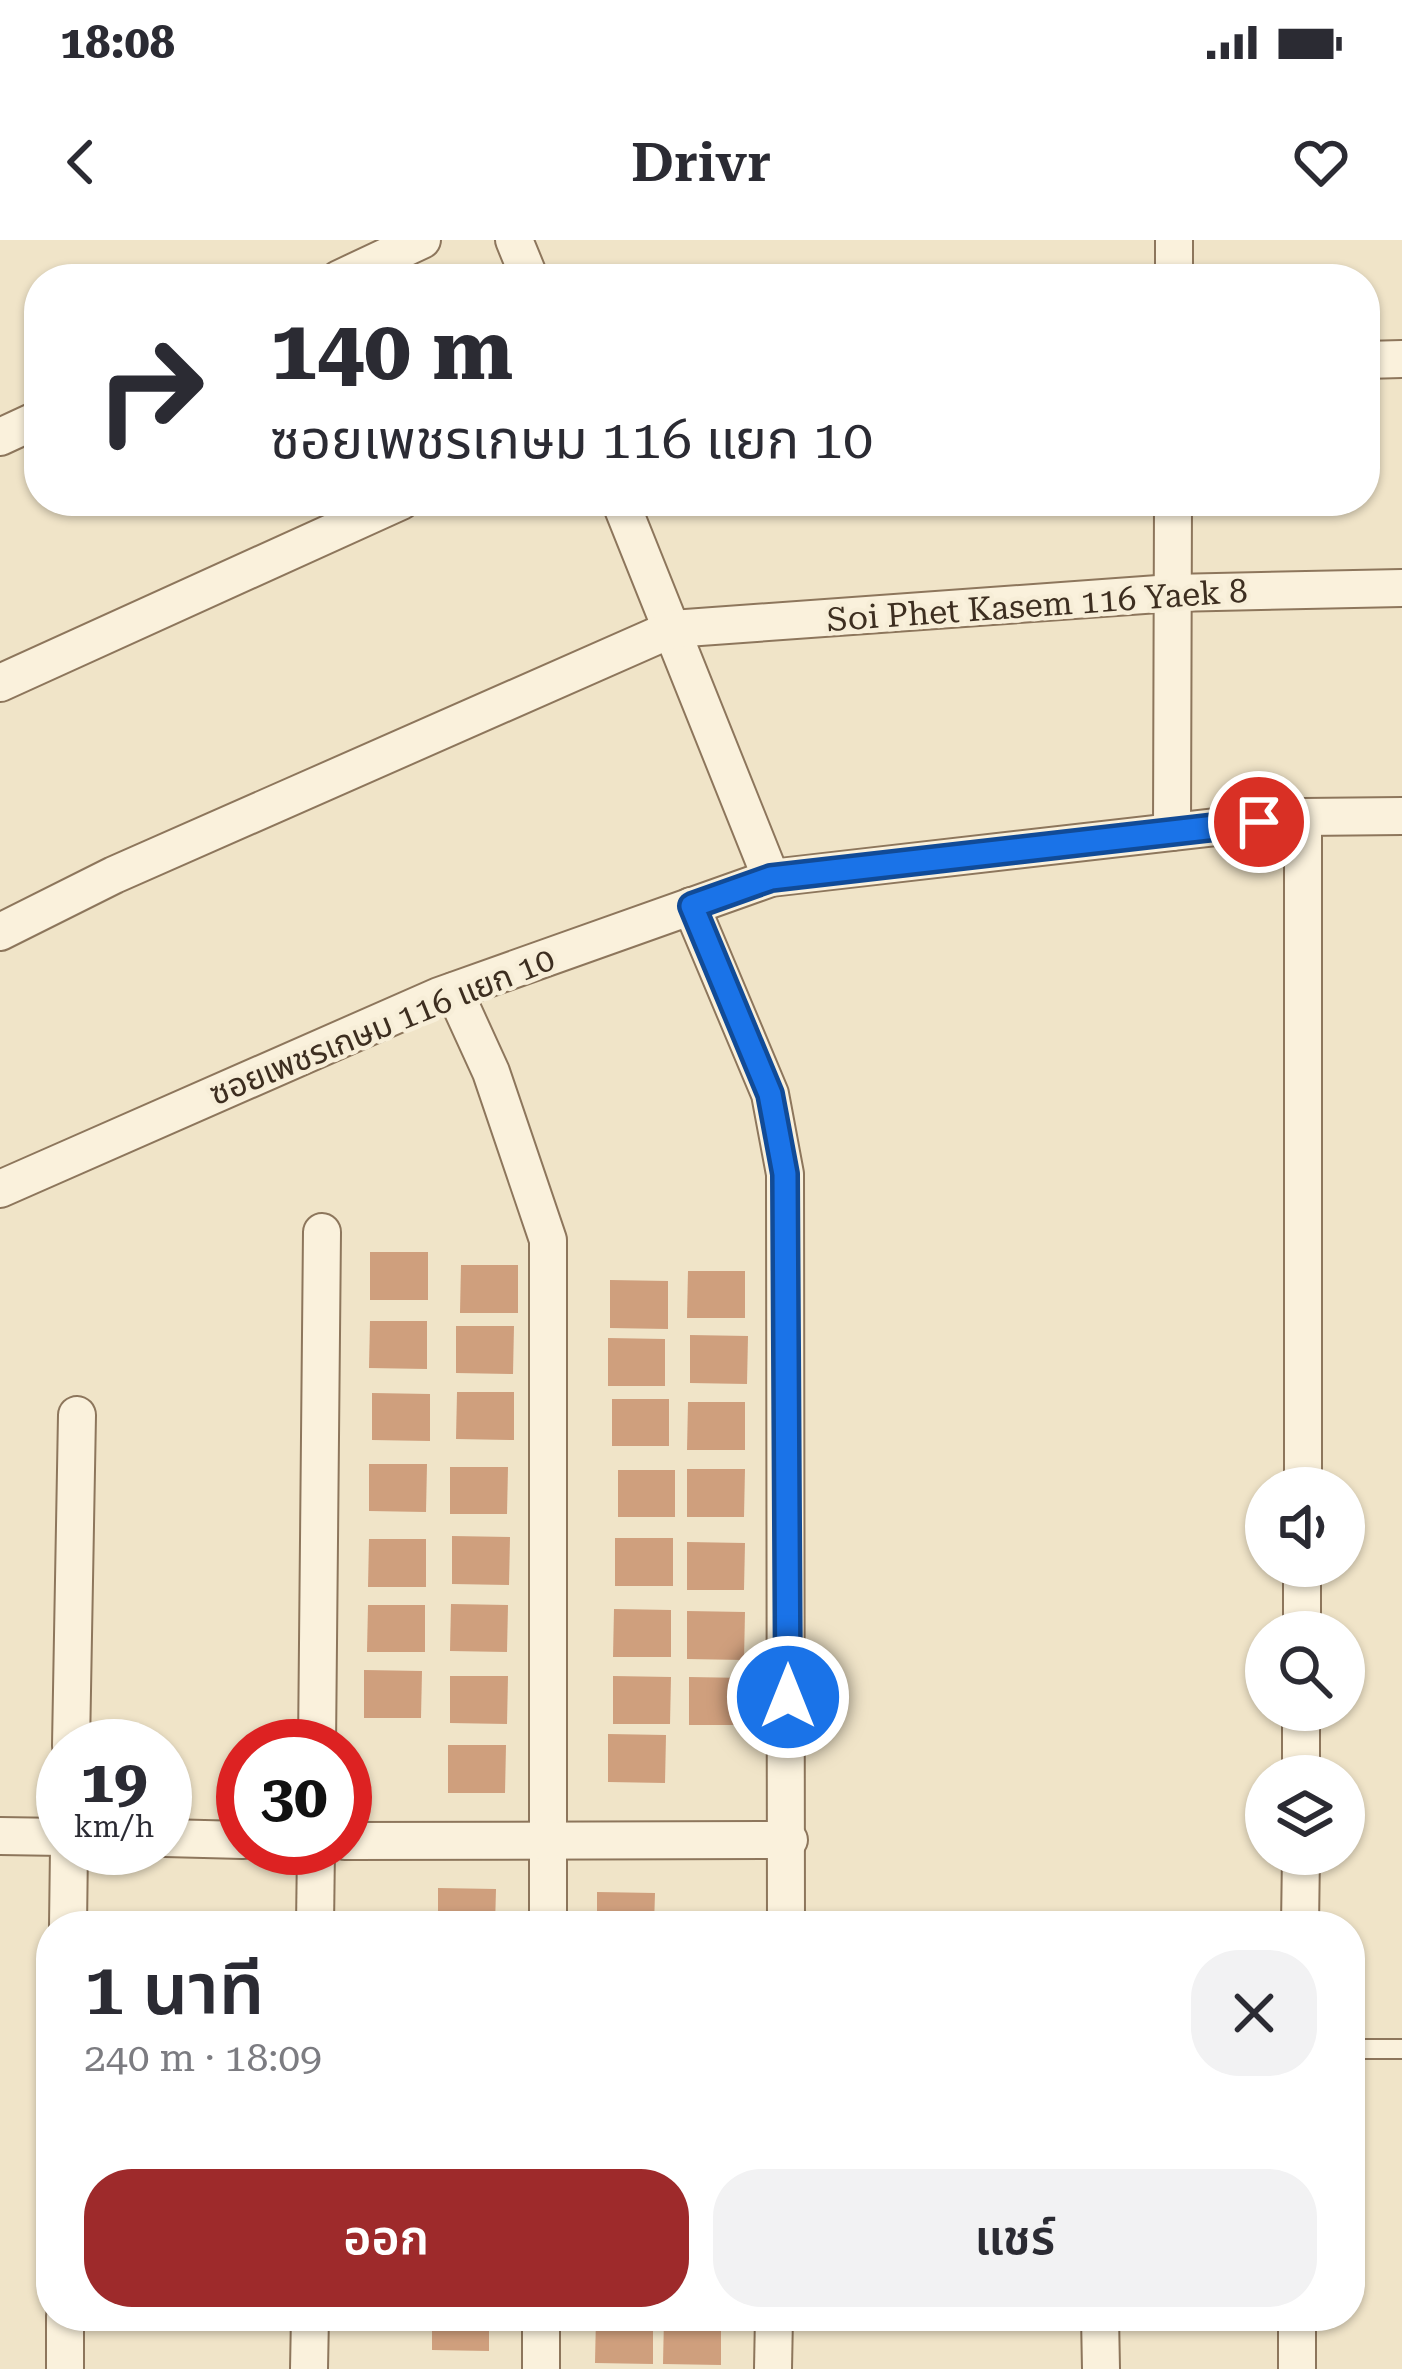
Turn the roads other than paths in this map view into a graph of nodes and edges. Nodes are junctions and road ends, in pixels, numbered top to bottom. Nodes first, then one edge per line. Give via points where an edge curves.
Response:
1 (422, 240) edge
2 (371, 264) edge
3 (368, 516) edge
4 (626, 516) edge
5 (1173, 516) edge
6 (1402, 588) edge
7 (1172, 593) junction
8 (672, 629) junction
9 (0, 683) edge
10 (1303, 817) junction
11 (1402, 817) edge
12 (1172, 832) junction
13 (771, 878) junction
14 (692, 906) junction
15 (0, 932) edge
16 (454, 991) junction
17 (0, 1189) edge
18 (322, 1232) dead end
19 (77, 1415) dead end
20 (1303, 1467) edge
21 (71, 1719) edge
22 (317, 1719) edge
23 (0, 1836) edge
24 (36, 1837) edge
25 (550, 1840) junction
26 (789, 1840) junction
27 (372, 1841) edge
28 (69, 1875) edge
29 (316, 1875) edge
30 (1300, 1875) edge
31 (68, 1911) edge
32 (315, 1911) edge
33 (548, 1911) edge
34 (787, 1911) edge
35 (1300, 1911) edge
36 (1365, 2049) edge
37 (1402, 2049) edge
38 (65, 2331) edge
39 (310, 2331) edge
40 (541, 2331) edge
41 (773, 2331) edge
42 (1100, 2331) edge
43 (1298, 2331) edge
44 (65, 2369) edge
45 (309, 2369) edge
46 (541, 2369) edge
47 (772, 2369) edge
48 (1101, 2369) edge
49 (1297, 2369) edge

1 - 2 street
3 - 9 street
4 - 8 street
5 - 7 street
6 - 7 street, Soi Phet Kasem 116 Yaek 8
7 - 8 street, Soi Phet Kasem 116 Yaek 8
7 - 12 street
8 - 13 street
8 - 15 street, Soi Phet Kasem 116 Yaek 8
10 - 11 street, ซอยเพชรเกษม 116 แยก 10
10 - 12 street, ซอยเพชรเกษม 116 แยก 10
10 - 20 street
12 - 13 street, ซอยเพชรเกษม 116 แยก 10
13 - 14 street, ซอยเพชรเกษม 116 แยก 10
14 - 16 street, ซอยเพชรเกษม 116 แยก 10
14 - 26 street via 770,1094 785,1174
16 - 17 street, ซอยเพชรเกษม 116 แยก 10
16 - 25 street via 491,1072 548,1240
18 - 22 street
19 - 21 street
23 - 24 street
25 - 26 street
25 - 27 street
25 - 33 street
26 - 34 street
28 - 31 street
29 - 32 street
30 - 35 street
36 - 37 lane
38 - 44 street
39 - 45 street
40 - 46 street
41 - 47 street
42 - 48 street
43 - 49 street

